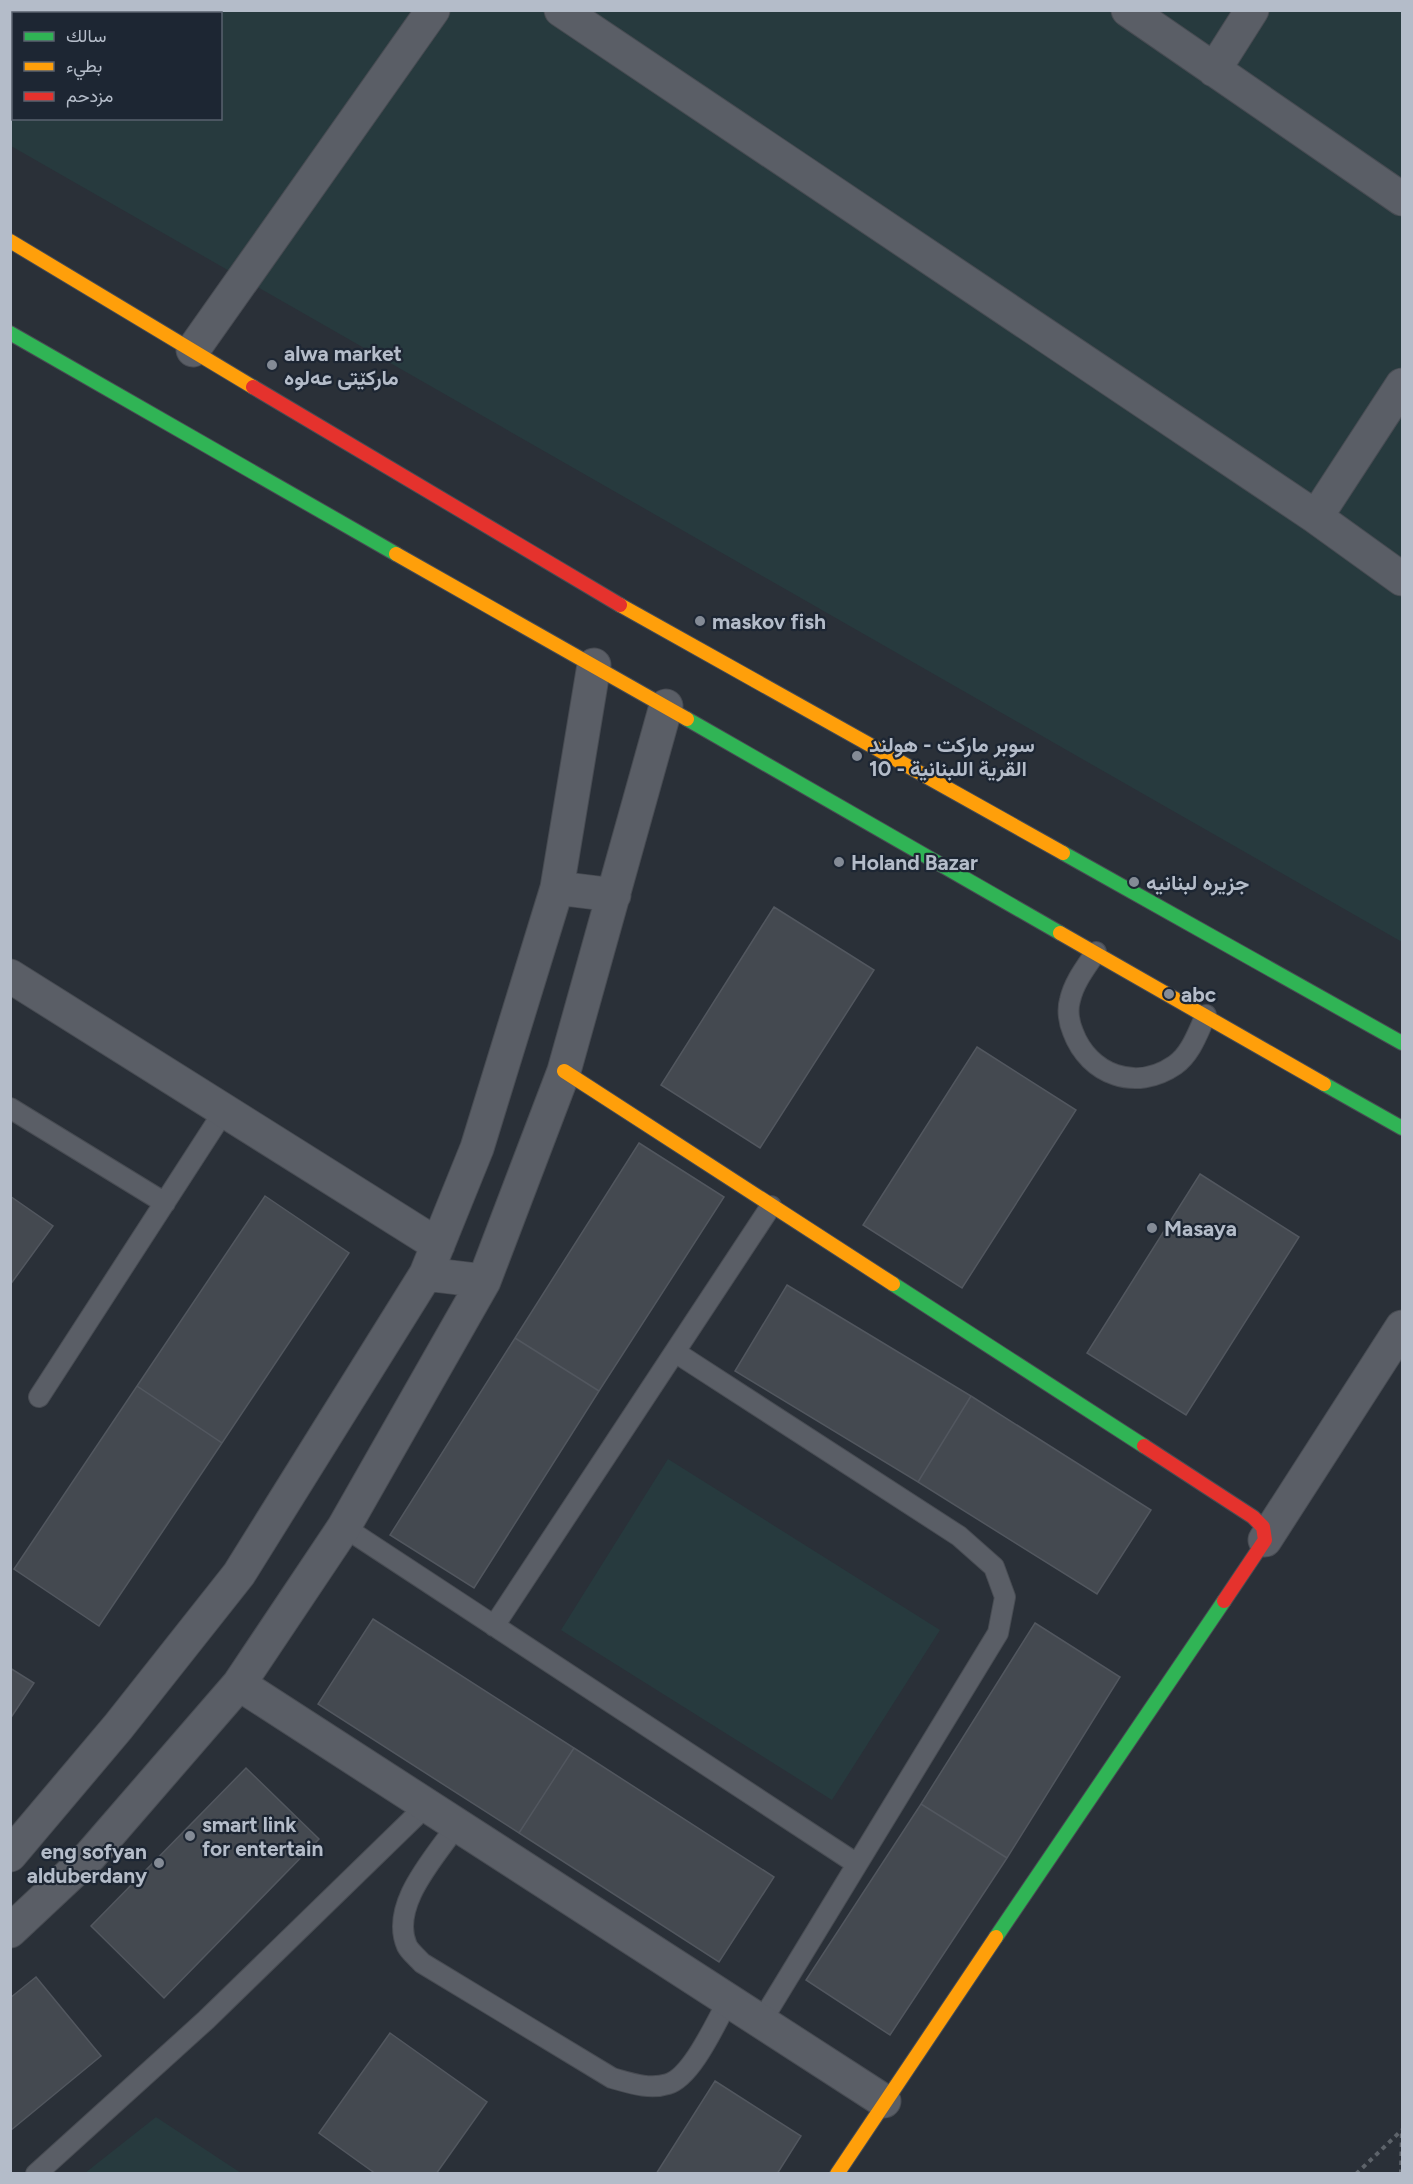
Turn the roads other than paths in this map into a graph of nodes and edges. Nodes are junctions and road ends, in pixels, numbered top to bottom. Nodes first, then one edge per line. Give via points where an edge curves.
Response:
1 (433, 10) edge
2 (561, 10) edge
3 (1128, 10) edge
4 (1252, 10) edge
5 (1214, 70) junction
6 (1402, 199) edge
7 (10, 241) edge
8 (10, 333) edge
9 (194, 351) junction
10 (1402, 385) edge
11 (1316, 517) junction
12 (1402, 579) edge
13 (594, 665) junction
14 (666, 706) junction
15 (557, 888) junction
16 (614, 895) junction
17 (1096, 952) junction
18 (10, 976) edge
19 (1206, 1015) junction
20 (1402, 1042) edge
21 (564, 1071) junction
22 (10, 1108) edge
23 (224, 1111) junction
24 (1402, 1128) edge
25 (165, 1203) junction
26 (771, 1206) junction
27 (432, 1259) junction
28 (484, 1281) junction
29 (1402, 1328) edge
30 (675, 1352) junction
31 (39, 1397) dead end
32 (344, 1527) junction
33 (1265, 1540) junction
34 (494, 1626) junction
35 (239, 1684) junction
36 (426, 1806) junction
37 (457, 1825) junction
38 (10, 1855) edge
39 (858, 1864) junction
40 (10, 1930) edge
41 (728, 2001) junction
42 (761, 2022) junction
43 (884, 2101) junction
44 (36, 2174) edge
45 (837, 2174) edge

1 - 9 street
2 - 11 street
3 - 5 street
4 - 5 street
5 - 6 street
7 - 9 street
8 - 13 street
9 - 20 street via 577,581
10 - 11 street
11 - 12 street
13 - 14 street
13 - 15 street
14 - 16 street
14 - 17 street
15 - 16 street
15 - 27 street via 477,1148
16 - 21 street
17 - 19 street
17 - 19 lane via 1076,982 1069,1003 1070,1025 1078,1046 1093,1064 1112,1075 1157,1075 1176,1064 1191,1047
18 - 23 street
19 - 24 street
21 - 26 street
21 - 28 street
22 - 25 lane
23 - 25 lane
23 - 27 street
25 - 31 lane
26 - 30 lane
26 - 33 street via 1253,1517 1263,1527
27 - 28 street
27 - 38 street via 238,1574 118,1727
28 - 32 street
29 - 33 street
30 - 34 lane
30 - 39 lane via 959,1536 994,1567 1005,1597 998,1633
32 - 34 lane
32 - 35 street
33 - 43 street
34 - 39 lane
35 - 36 street
35 - 40 street via 90,1856
36 - 37 street
36 - 44 lane via 206,2020
37 - 41 street
37 - 41 lane via 411,1892 403,1920 407,1946 422,1964 612,2078 644,2087 669,2084 687,2070
39 - 42 lane
41 - 42 street
42 - 43 street
43 - 45 street

